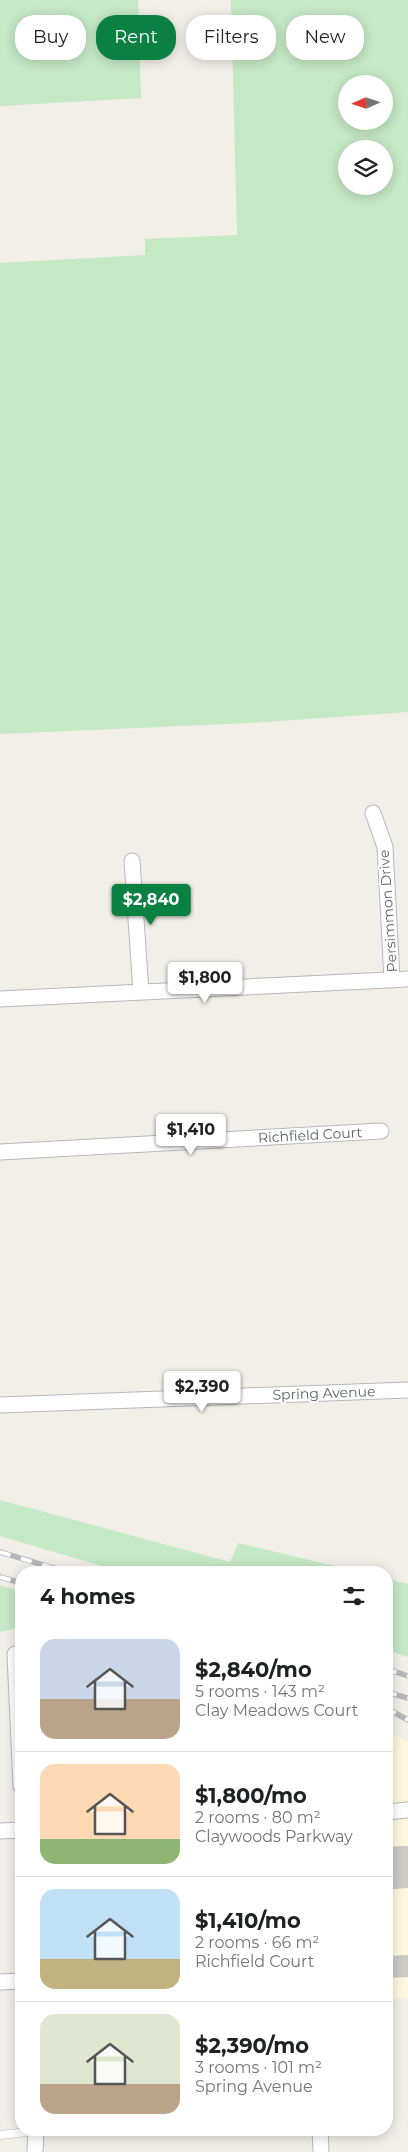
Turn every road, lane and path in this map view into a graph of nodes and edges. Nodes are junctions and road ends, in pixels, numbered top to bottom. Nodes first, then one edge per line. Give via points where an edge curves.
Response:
1 (373, 813) dead end
2 (132, 861) dead end
3 (392, 980) junction
4 (408, 980) edge
5 (141, 992) junction
6 (0, 999) edge
7 (381, 1131) dead end
8 (0, 1152) edge
9 (408, 1390) edge
10 (0, 1405) edge
11 (408, 1810) edge
12 (393, 1811) edge
13 (15, 1831) edge
14 (0, 1832) edge
15 (15, 1981) edge
16 (0, 1982) edge
17 (15, 2133) edge
18 (0, 2135) edge
19 (36, 2136) edge
20 (320, 2136) edge
21 (35, 2152) edge
22 (321, 2152) edge

1 - 3 street, Persimmon Drive via 385,847
2 - 5 street
3 - 4 street
3 - 5 street
5 - 6 street
7 - 8 street, Richfield Court
9 - 10 street, Spring Avenue
11 - 12 street
13 - 14 street
15 - 16 street
17 - 18 lane
19 - 21 street
20 - 22 street

